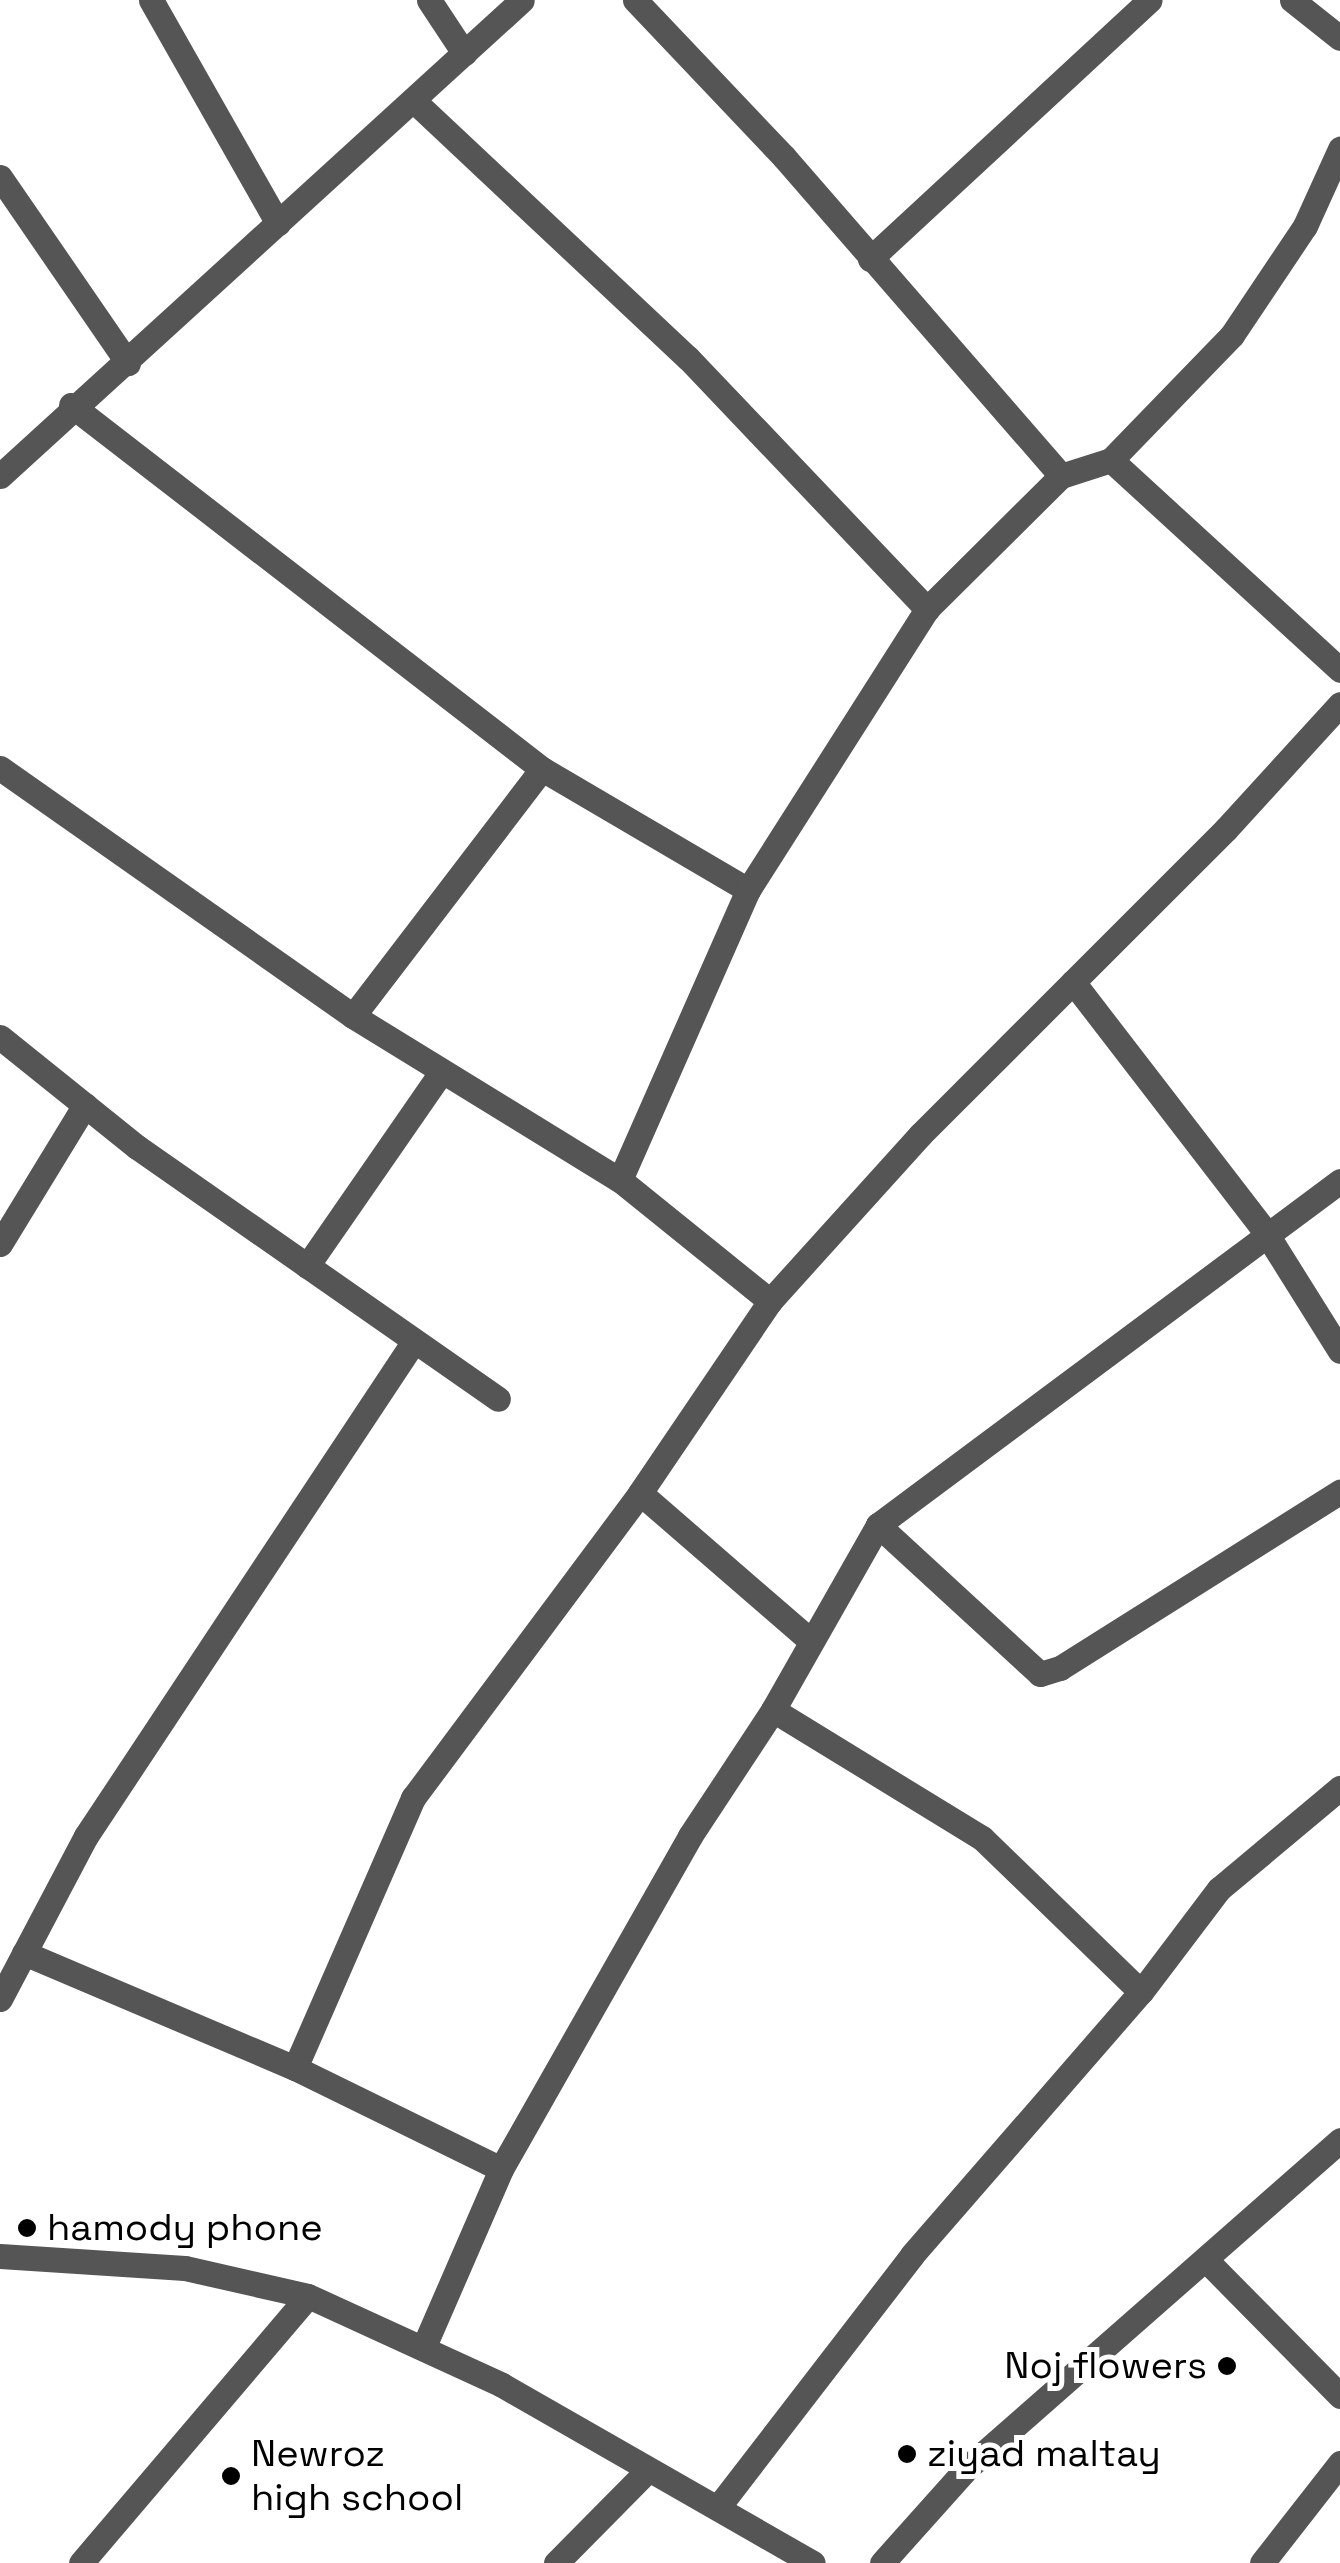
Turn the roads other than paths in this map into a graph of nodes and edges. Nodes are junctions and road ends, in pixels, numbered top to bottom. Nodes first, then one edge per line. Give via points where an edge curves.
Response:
1 (151, 0) edge
2 (429, 0) edge
3 (522, 0) edge
4 (635, 0) edge
5 (1150, 0) edge
6 (1292, 0) edge
7 (1340, 38) edge
8 (464, 53) junction
9 (412, 100) junction
10 (1340, 149) edge
11 (0, 177) edge
12 (278, 224) junction
13 (870, 259) junction
14 (128, 363) junction
15 (71, 404) junction
16 (1111, 460) junction
17 (0, 476) edge
18 (1061, 476) junction
19 (926, 609) junction
20 (1340, 670) edge
21 (1340, 704) edge
22 (0, 768) edge
23 (542, 769) junction
24 (748, 890) junction
25 (1073, 982) junction
26 (353, 1016) junction
27 (0, 1037) edge
28 (442, 1071) junction
29 (85, 1105) junction
30 (620, 1180) junction
31 (1340, 1182) edge
32 (1266, 1233) junction
33 (0, 1244) edge
34 (307, 1266) junction
35 (770, 1301) junction
36 (414, 1341) junction
37 (1340, 1352) edge
38 (498, 1399) dead end
39 (1340, 1492) edge
40 (640, 1493) junction
41 (878, 1525) junction
42 (810, 1640) junction
43 (773, 1710) junction
44 (1340, 1788) edge
45 (24, 1953) junction
46 (1141, 1992) junction
47 (0, 1999) edge
48 (295, 2068) junction
49 (1340, 2140) edge
50 (502, 2169) junction
51 (0, 2256) edge
52 (1206, 2260) junction
53 (308, 2296) junction
54 (425, 2344) junction
55 (1340, 2396) edge
56 (1340, 2463) edge
57 (647, 2471) junction
58 (719, 2506) junction
59 (81, 2563) edge
60 (556, 2563) edge
61 (812, 2563) edge
62 (882, 2563) edge
63 (1262, 2563) edge

1 - 12 street
2 - 8 street
3 - 8 street
4 - 13 street
5 - 13 street
6 - 7 street
8 - 9 street
9 - 12 street
9 - 19 street via 688,358
10 - 16 street via 1305,226 1232,335
11 - 14 street
12 - 14 street
13 - 18 street
14 - 15 street
15 - 17 street
15 - 23 street
16 - 18 street
16 - 20 street
18 - 19 street
19 - 24 street
21 - 25 street
22 - 26 street
23 - 24 street
23 - 26 street
24 - 30 street
25 - 32 street
25 - 35 street
26 - 28 street
27 - 29 street
28 - 30 street
28 - 34 street
29 - 33 street
29 - 34 street
30 - 35 street
31 - 32 street
32 - 37 street
32 - 41 street
34 - 36 street
35 - 40 street
36 - 38 street
36 - 45 street via 86,1836
39 - 41 street via 1060,1668 1040,1674
40 - 42 street
40 - 48 street via 413,1798
41 - 42 street
42 - 43 street
43 - 46 street via 982,1838
43 - 50 street via 690,1836
44 - 46 street via 1219,1889
45 - 47 street
45 - 48 street
46 - 58 street via 912,2256
48 - 50 street
49 - 52 street
50 - 54 street
51 - 53 street via 122,2260
52 - 55 street
52 - 62 street via 966,2468
53 - 54 street
53 - 59 street
54 - 57 street
56 - 63 street
57 - 58 street
57 - 60 street
58 - 61 street

